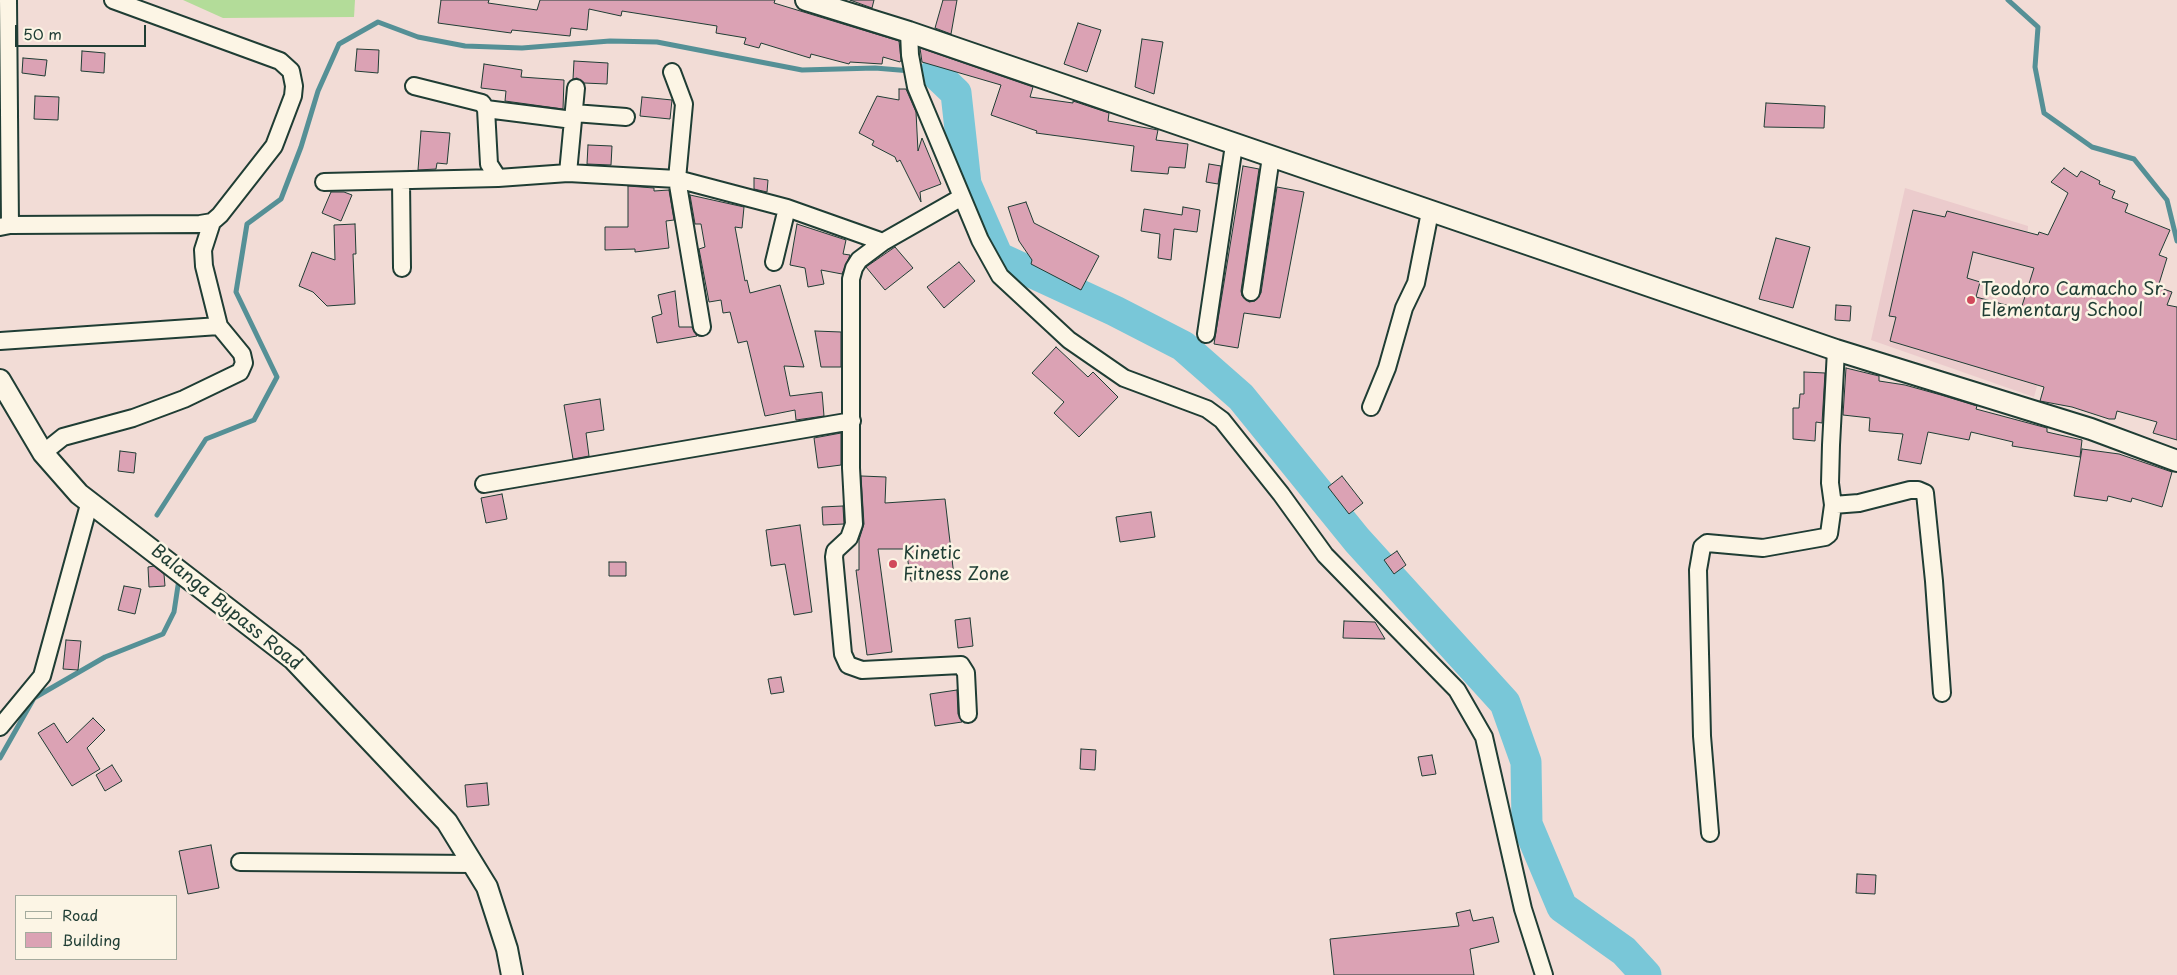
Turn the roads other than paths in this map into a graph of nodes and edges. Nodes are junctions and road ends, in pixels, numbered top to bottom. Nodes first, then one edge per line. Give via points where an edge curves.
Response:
1 (8, 0) edge
2 (113, 0) edge
3 (806, 0) edge
4 (910, 32) junction
5 (672, 72) dead end
6 (414, 86) dead end
7 (576, 88) dead end
8 (486, 109) junction
9 (574, 116) junction
10 (626, 117) dead end
11 (1234, 145) junction
12 (1271, 157) junction
13 (568, 173) junction
14 (498, 178) junction
15 (677, 179) junction
16 (400, 180) junction
17 (324, 182) dead end
18 (962, 197) junction
19 (787, 208) junction
20 (1430, 212) junction
21 (212, 222) junction
22 (5, 226) edge
23 (882, 242) junction
24 (774, 262) dead end
25 (402, 268) dead end
26 (1251, 292) dead end
27 (218, 326) junction
28 (702, 327) dead end
29 (1206, 334) dead end
30 (0, 341) edge
31 (1836, 350) junction
32 (0, 380) edge
33 (1372, 407) dead end
34 (852, 421) junction
35 (44, 453) junction
36 (2177, 461) edge
37 (484, 484) dead end
38 (90, 501) junction
39 (1833, 505) junction
40 (1942, 693) dead end
41 (968, 714) dead end
42 (0, 727) edge
43 (1710, 833) dead end
44 (240, 862) dead end
45 (473, 864) junction
46 (512, 975) edge
47 (1544, 975) edge

1 - 22 street
2 - 21 street via 280,61 291,71 293,96 274,146
3 - 4 street
4 - 11 street
4 - 18 street via 916,87
5 - 15 street via 684,104
6 - 8 street via 482,103
7 - 9 street
8 - 9 street
8 - 14 street via 489,164
9 - 10 street
9 - 13 street
11 - 12 street
11 - 29 street
12 - 20 street
12 - 26 street
13 - 14 street
13 - 15 street
14 - 16 street
15 - 19 street
15 - 28 street
16 - 17 street
16 - 25 street
18 - 23 street
18 - 47 street via 1000,276 1069,340 1124,378 1207,409 1222,420 1325,555 1456,690 1484,737 1523,909
19 - 23 street
19 - 24 street
20 - 31 street
20 - 33 street via 1416,284 1404,308 1388,368
21 - 22 street
21 - 27 street via 203,250
23 - 34 street via 859,260 851,279
27 - 30 street
27 - 35 street via 242,354 244,363 240,372 184,399 133,418 63,437
31 - 36 street via 2091,429
31 - 39 street via 1830,483
32 - 35 street, Balanga Bypass Road
34 - 37 street
34 - 41 street via 854,524 834,557 848,666 862,670 961,665 966,673
35 - 38 street, Balanga Bypass Road via 79,494
38 - 42 street via 42,676
38 - 45 street, Balanga Bypass Road via 293,659 447,822
39 - 40 street via 1859,503 1910,490 1925,493
39 - 43 street via 1829,534 1825,537 1763,548 1706,543 1702,547 1698,570 1702,726
44 - 45 street
45 - 46 street, Balanga Bypass Road via 488,887

